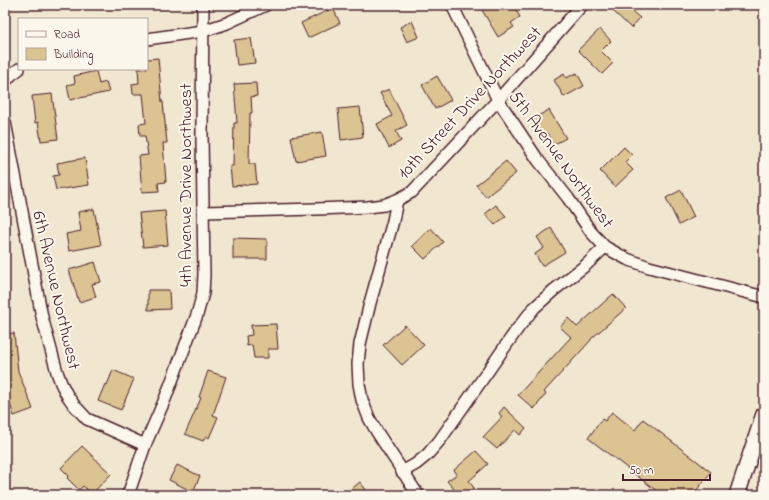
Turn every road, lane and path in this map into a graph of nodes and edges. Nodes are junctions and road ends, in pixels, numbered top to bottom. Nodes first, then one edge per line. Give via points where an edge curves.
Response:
1 (203, 5) edge
2 (266, 5) edge
3 (452, 5) edge
4 (582, 5) edge
5 (203, 31) junction
6 (148, 39) edge
7 (18, 70) edge
8 (5, 82) edge
9 (498, 100) junction
10 (5, 122) edge
11 (397, 200) junction
12 (204, 212) junction
13 (605, 247) junction
14 (764, 297) edge
15 (764, 414) edge
16 (145, 445) junction
17 (402, 472) junction
18 (128, 495) edge
19 (418, 495) edge
20 (737, 495) edge

1 - 5 street, 4th Avenue Drive Northwest
2 - 5 street
3 - 9 street, 5th Avenue Northwest
4 - 9 street, 10th Street Drive Northwest
5 - 6 street
5 - 12 street, 4th Avenue Drive Northwest
7 - 8 street
9 - 11 street, 10th Street Drive Northwest via 412,192
9 - 13 street, 5th Avenue Northwest via 538,160
10 - 16 street, 6th Avenue Northwest via 42,317 61,383 74,405 86,418
11 - 12 street, 10th Street Drive Northwest via 368,207
11 - 17 street via 370,303 358,364 362,400 377,432
12 - 16 street, 4th Avenue Drive Northwest via 204,275 197,315
13 - 14 street, 5th Avenue Northwest via 649,267
13 - 17 street via 534,308 440,440 427,455
15 - 20 main road
16 - 18 street, 4th Avenue Drive Northwest
17 - 19 street

